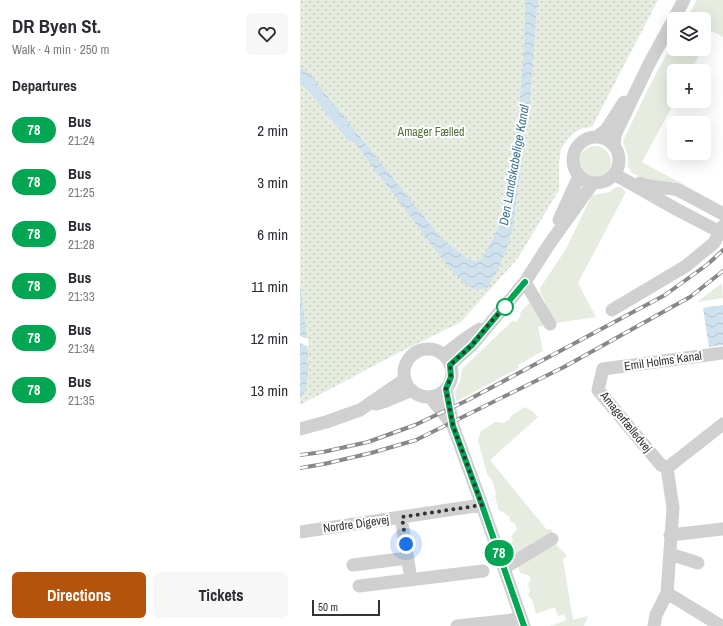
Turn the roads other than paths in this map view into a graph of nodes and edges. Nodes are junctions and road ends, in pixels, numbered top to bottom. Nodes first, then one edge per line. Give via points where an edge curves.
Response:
1 (684, 0) edge
2 (649, 64) junction
3 (597, 137) junction
4 (614, 145) junction
5 (616, 172) junction
6 (579, 176) junction
7 (593, 183) junction
8 (722, 223) edge
9 (548, 246) junction
10 (525, 282) junction
11 (612, 310) dead end
12 (550, 324) dead end
13 (722, 354) edge
14 (447, 360) junction
15 (603, 369) joint
16 (408, 385) junction
17 (446, 389) junction
18 (430, 396) junction
19 (723, 424) edge
20 (453, 426) junction
21 (300, 430) edge
22 (667, 468) junction
23 (482, 505) junction
24 (402, 517) junction
25 (723, 529) edge
26 (300, 532) edge
27 (670, 535) junction
28 (552, 539) dead end
29 (670, 554) junction
30 (408, 558) junction
31 (698, 563) dead end
32 (353, 565) dead end
33 (504, 568) junction
34 (483, 571) dead end
35 (411, 580) junction
36 (359, 586) dead end
37 (667, 593) junction
38 (523, 622) edge
39 (457, 626) edge
40 (654, 626) edge
41 (721, 626) edge

1 - 2 street
2 - 3 street via 606,130
2 - 4 street via 616,135
3 - 4 street
3 - 6 street via 582,141 576,147 572,162
4 - 5 street via 619,157
5 - 7 street via 607,181
5 - 8 street via 676,209
5 - 8 street via 644,185 661,187 718,218
6 - 7 street
6 - 9 street
7 - 9 street
8 - 11 street via 714,243 686,266
9 - 10 street
10 - 12 street
10 - 14 street via 472,345
13 - 15 street, Emil Holms Kanal
14 - 16 street via 433,350 427,349 411,356 404,373
14 - 17 street via 451,377
15 - 22 street, Amagerfælledvej via 598,390 660,465
16 - 18 street via 423,396
16 - 21 street via 386,401
17 - 18 street
17 - 20 street
18 - 20 street
19 - 22 street
20 - 23 street
22 - 27 street via 672,508
23 - 24 street, Nordre Digevej
23 - 33 street
24 - 26 street, Nordre Digevej
24 - 30 street
25 - 27 street
27 - 29 street
28 - 33 street
29 - 31 street
29 - 37 street
30 - 32 street
30 - 35 street
33 - 38 street
34 - 35 street
35 - 36 street
37 - 40 street
37 - 41 street
38 - 39 street via 512,620

